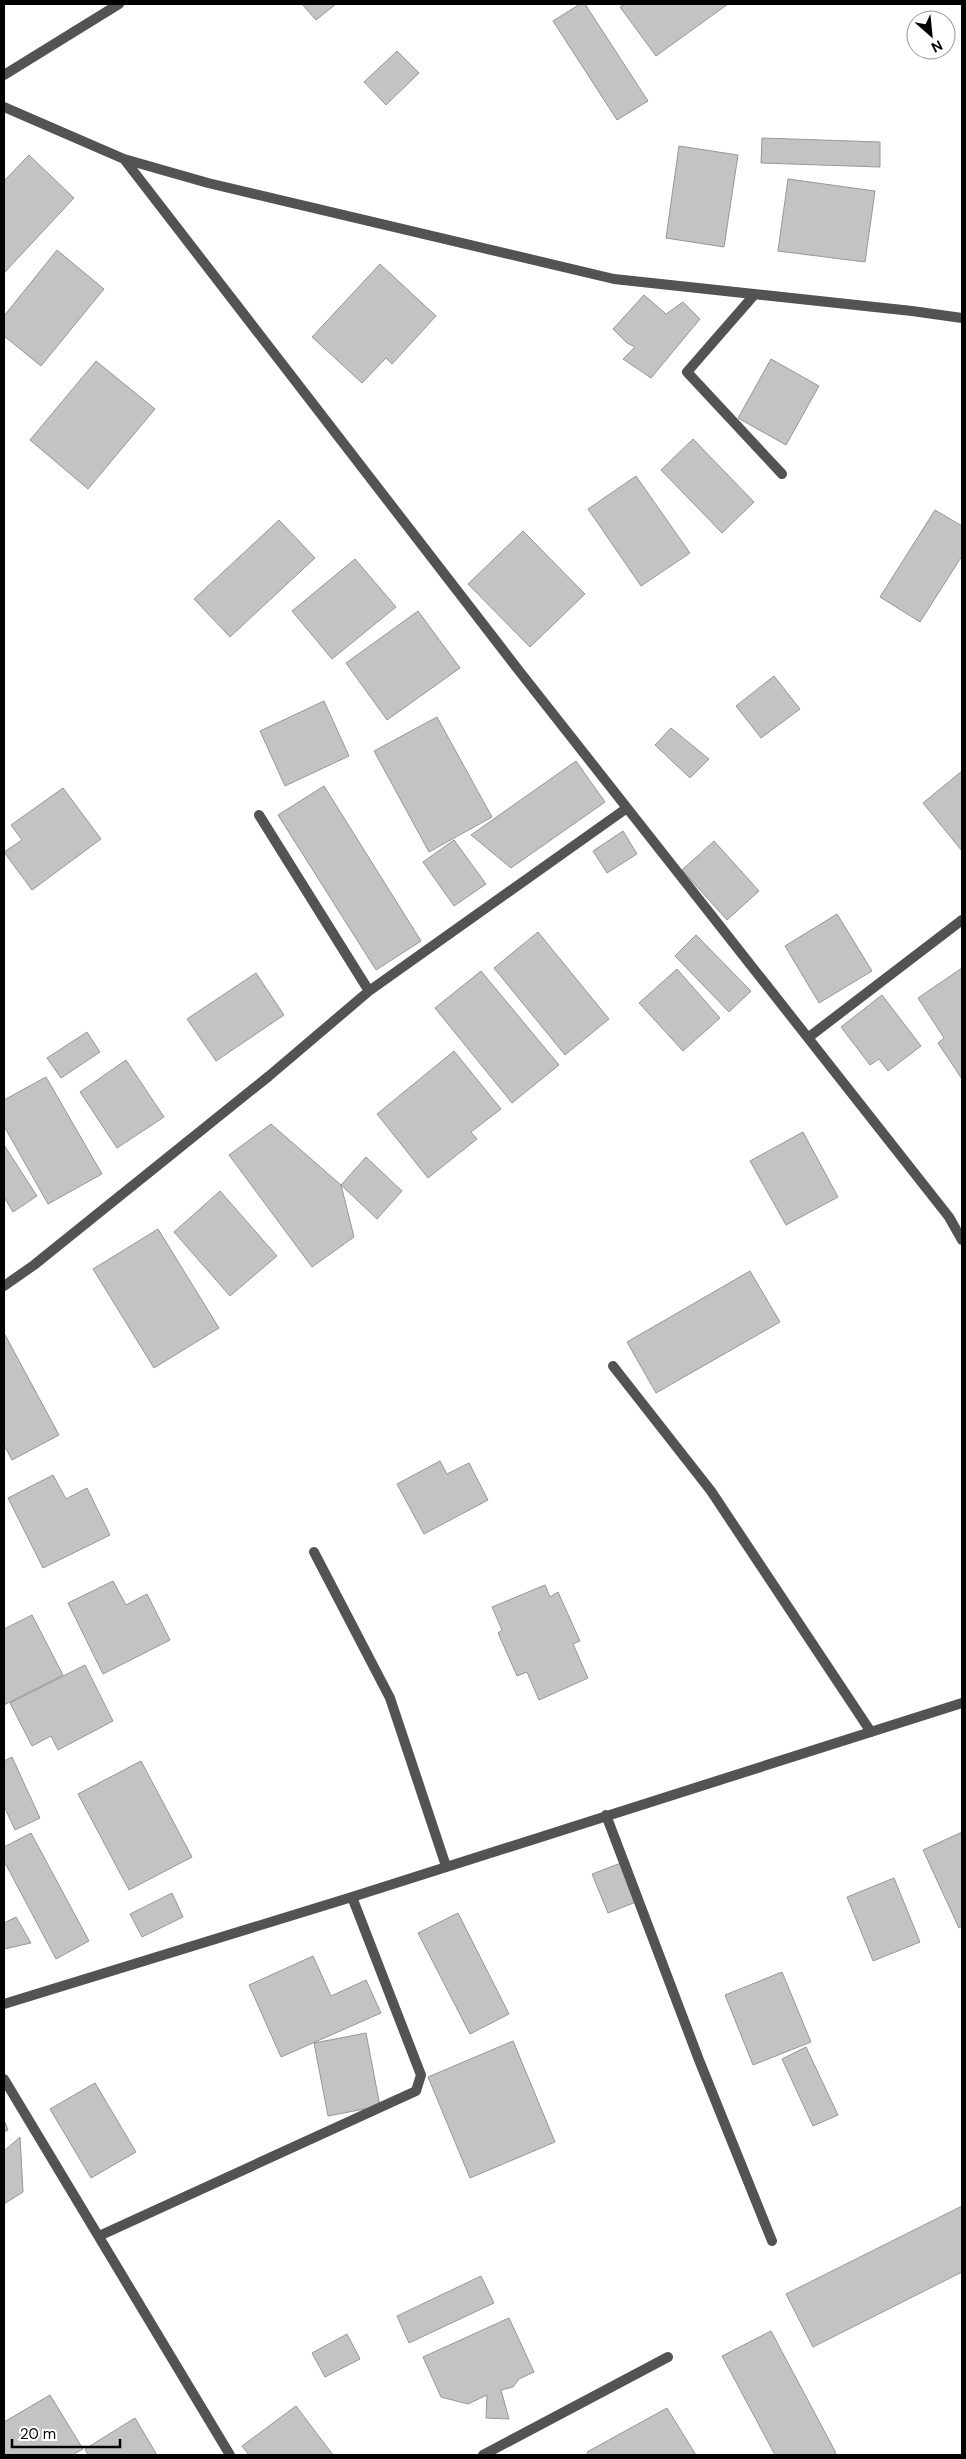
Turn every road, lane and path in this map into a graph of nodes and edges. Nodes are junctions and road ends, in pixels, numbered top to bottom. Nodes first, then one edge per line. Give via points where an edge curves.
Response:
1 (119, 4) edge
2 (4, 75) edge
3 (4, 107) edge
4 (124, 160) junction
5 (755, 294) junction
6 (962, 318) edge
7 (782, 474) dead end
8 (627, 808) junction
9 (259, 815) dead end
10 (962, 920) edge
11 (369, 991) junction
12 (809, 1038) junction
13 (962, 1240) edge
14 (4, 1286) edge
15 (613, 1366) dead end
16 (314, 1552) dead end
17 (962, 1704) edge
18 (871, 1732) junction
19 (606, 1816) junction
20 (446, 1866) junction
21 (352, 1897) junction
22 (4, 2004) edge
23 (4, 2079) edge
24 (99, 2236) junction
25 (772, 2241) dead end
26 (668, 2357) dead end
27 (230, 2455) edge
28 (483, 2455) edge

1 - 2 street
3 - 4 street
4 - 5 street via 218,186 614,279
4 - 8 street
5 - 6 street
5 - 7 street via 687,372
8 - 11 street
8 - 12 street
9 - 11 street
10 - 12 street
11 - 14 street via 269,1076
12 - 13 street via 949,1217
15 - 18 street via 711,1491
16 - 20 street via 390,1698
17 - 18 street
18 - 19 street
19 - 20 street
19 - 25 street
20 - 21 street
21 - 22 street
21 - 24 street via 421,2075 416,2091
23 - 24 street
24 - 27 street
26 - 28 street

